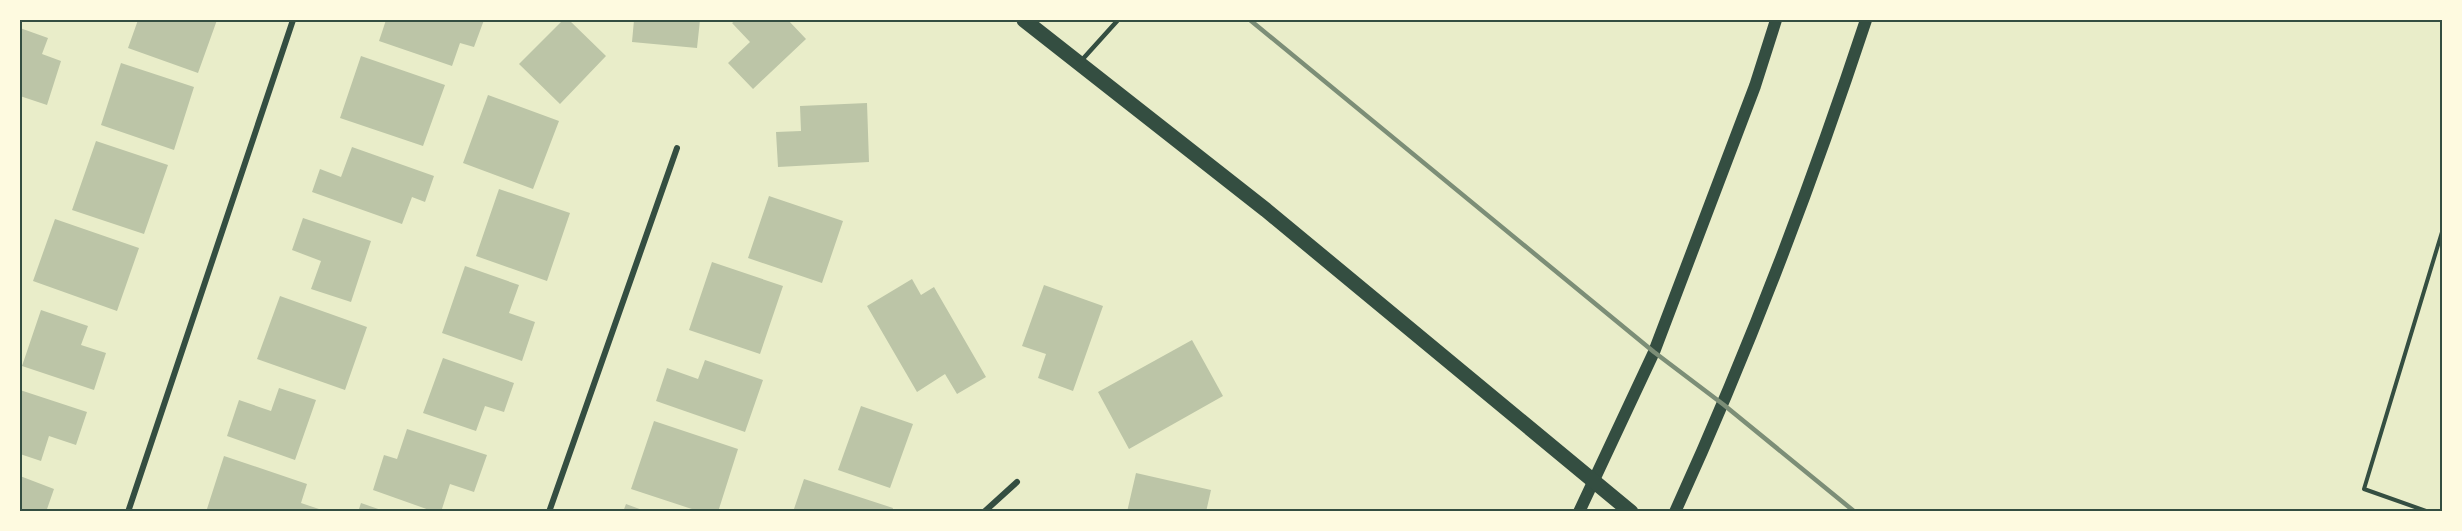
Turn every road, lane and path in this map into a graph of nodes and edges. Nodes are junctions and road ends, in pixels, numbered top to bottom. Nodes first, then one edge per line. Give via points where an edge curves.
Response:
1 (293, 20) edge
2 (1024, 20) edge
3 (1118, 20) edge
4 (1776, 20) edge
5 (1866, 20) edge
6 (1079, 63) junction
7 (677, 148) dead end
8 (2442, 232) edge
9 (1593, 481) junction
10 (1017, 482) dead end
11 (128, 512) edge
12 (549, 512) edge
13 (984, 512) edge
14 (1579, 512) edge
15 (1631, 512) edge
16 (1675, 512) edge
17 (2429, 512) edge

1 - 11 street
2 - 6 main road
3 - 6 lane
4 - 9 main road via 1755,86 1654,352
5 - 16 main road via 1834,117 1724,405
6 - 9 main road via 1266,210
7 - 12 street
8 - 17 path via 2364,489
9 - 14 main road
9 - 15 main road
10 - 13 street

